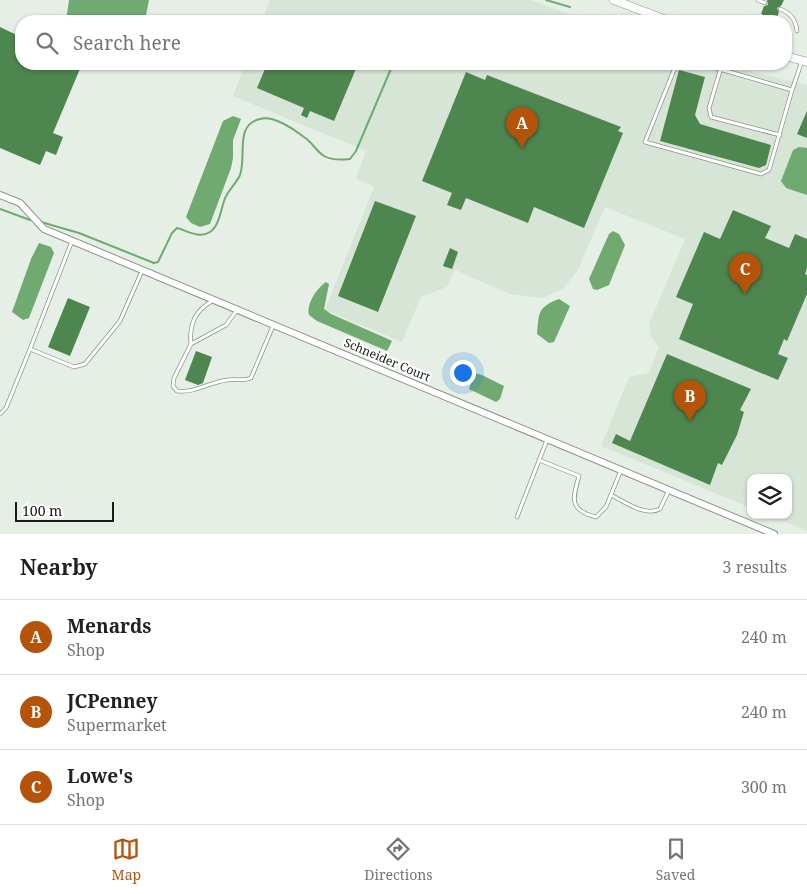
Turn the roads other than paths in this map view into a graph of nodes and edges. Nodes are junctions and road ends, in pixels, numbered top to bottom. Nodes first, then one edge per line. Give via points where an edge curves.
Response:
1 (614, 0) edge
2 (758, 0) edge
3 (765, 3) dead end
4 (780, 9) dead end
5 (653, 15) edge
6 (790, 15) edge
7 (792, 18) edge
8 (797, 31) dead end
9 (792, 58) edge
10 (804, 62) edge
11 (674, 70) edge
12 (720, 70) joint
13 (792, 90) junction
14 (780, 135) junction
15 (0, 195) edge
16 (72, 241) junction
17 (143, 270) junction
18 (214, 300) junction
19 (237, 310) junction
20 (273, 325) junction
21 (191, 344) junction
22 (30, 349) junction
23 (0, 414) edge
24 (547, 439) junction
25 (540, 460) junction
26 (621, 470) junction
27 (669, 490) junction
28 (611, 495) junction
29 (517, 517) dead end
30 (774, 534) edge

1 - 5 street
2 - 3 lane
4 - 6 lane
7 - 8 lane
9 - 10 street
10 - 13 lane
11 - 14 lane via 645,142 761,174 769,170
12 - 13 lane
12 - 14 lane via 709,108 711,116
13 - 14 lane
15 - 16 street, Schneider Court via 20,203 44,229
16 - 17 street, Schneider Court
16 - 22 lane
17 - 18 street, Schneider Court
17 - 22 lane via 120,321 85,364 74,367
18 - 19 street, Schneider Court
18 - 21 lane via 200,309 194,318
19 - 20 street, Schneider Court
19 - 21 lane via 226,325
20 - 21 lane via 251,378 244,381 228,379 204,388 177,391 173,386 174,378
20 - 24 street, Schneider Court
22 - 23 lane via 6,408
24 - 25 lane
24 - 26 street, Schneider Court
25 - 28 lane via 579,476 573,499 579,510 585,513 596,517 600,515
25 - 29 lane
26 - 27 street, Schneider Court
26 - 28 lane
27 - 28 lane via 660,509 652,512
27 - 30 street, Schneider Court

